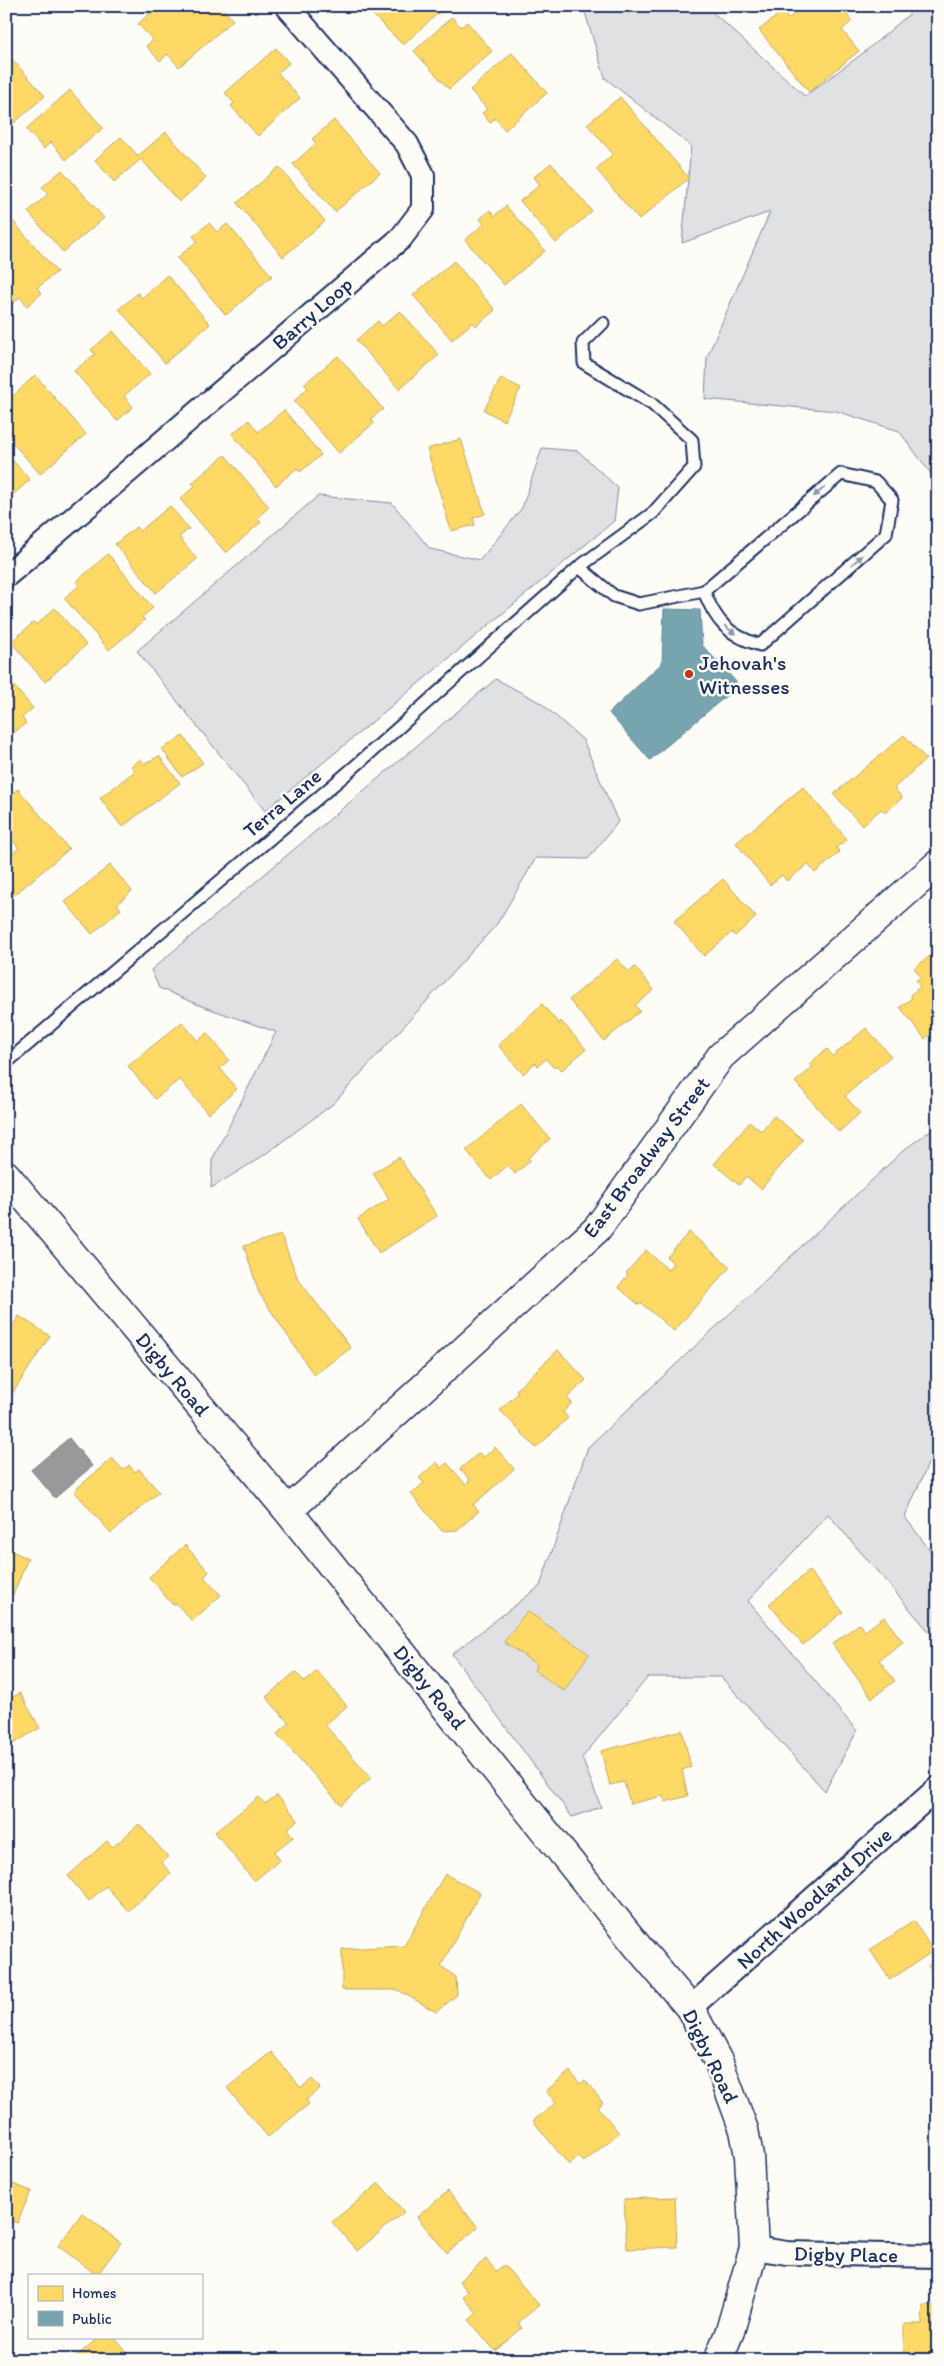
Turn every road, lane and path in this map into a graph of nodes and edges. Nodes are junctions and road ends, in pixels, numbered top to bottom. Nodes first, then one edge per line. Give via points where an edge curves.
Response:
1 (287, 6) edge
2 (603, 323) dead end
3 (579, 568) junction
4 (6, 576) edge
5 (704, 591) junction
6 (938, 864) edge
7 (6, 1063) edge
8 (6, 1175) edge
9 (288, 1511) junction
10 (938, 1788) edge
11 (690, 2008) junction
12 (754, 2248) junction
13 (938, 2256) edge
14 (718, 2360) edge

1 - 4 street, Barry Loop via 406,144 423,175 422,209 401,238
2 - 3 lane, Terra Lane via 583,343 584,363 652,404 692,440 694,467 653,513
3 - 5 lane via 614,596 639,604
3 - 7 lane, Terra Lane via 352,769
5 -> 5 lane via 711,610 726,628 743,640 760,645 886,534 892,500 876,482 841,474
6 - 9 street, East Broadway Street via 721,1056 597,1229
8 - 9 street, Digby Road
9 - 11 street, Digby Road
10 - 11 street, North Woodland Drive
11 - 12 street, Digby Road via 719,2063 744,2130 749,2156
12 - 13 street, Digby Place via 788,2253
12 - 14 street, Digby Road via 730,2331

